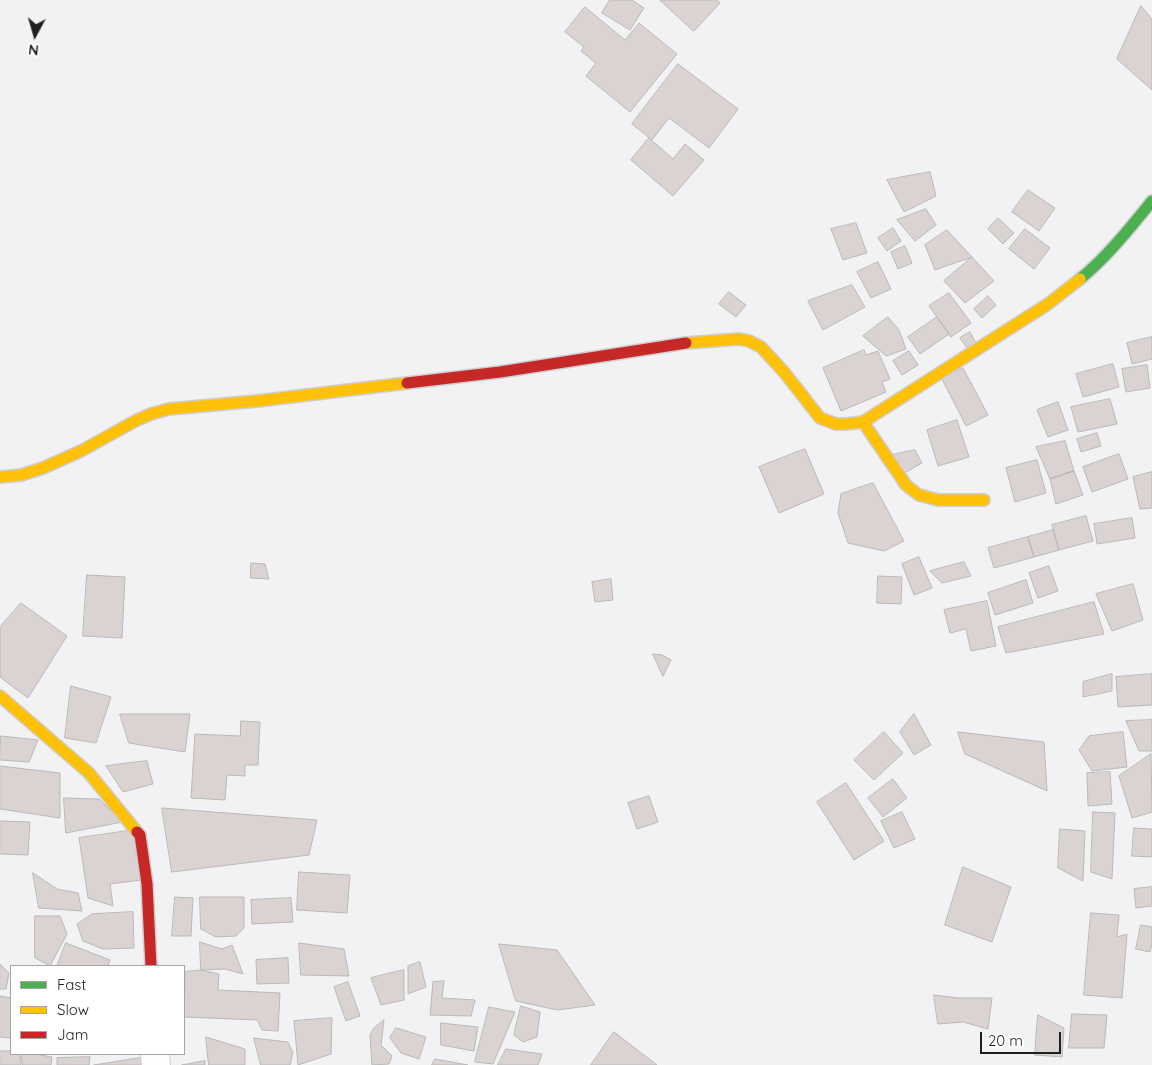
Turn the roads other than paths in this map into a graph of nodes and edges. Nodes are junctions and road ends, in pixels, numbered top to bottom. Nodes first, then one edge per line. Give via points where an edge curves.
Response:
1 (1152, 201) edge
2 (863, 422) junction
3 (0, 477) edge
4 (984, 500) dead end
5 (0, 696) edge
6 (151, 965) edge

1 - 2 street via 1092,269 1048,304
2 - 3 street via 833,424 820,418 761,347 739,339 695,342 500,372 169,409 137,420 43,468
2 - 4 street via 906,485 919,495 938,500
5 - 6 street via 89,774 140,835 147,884

